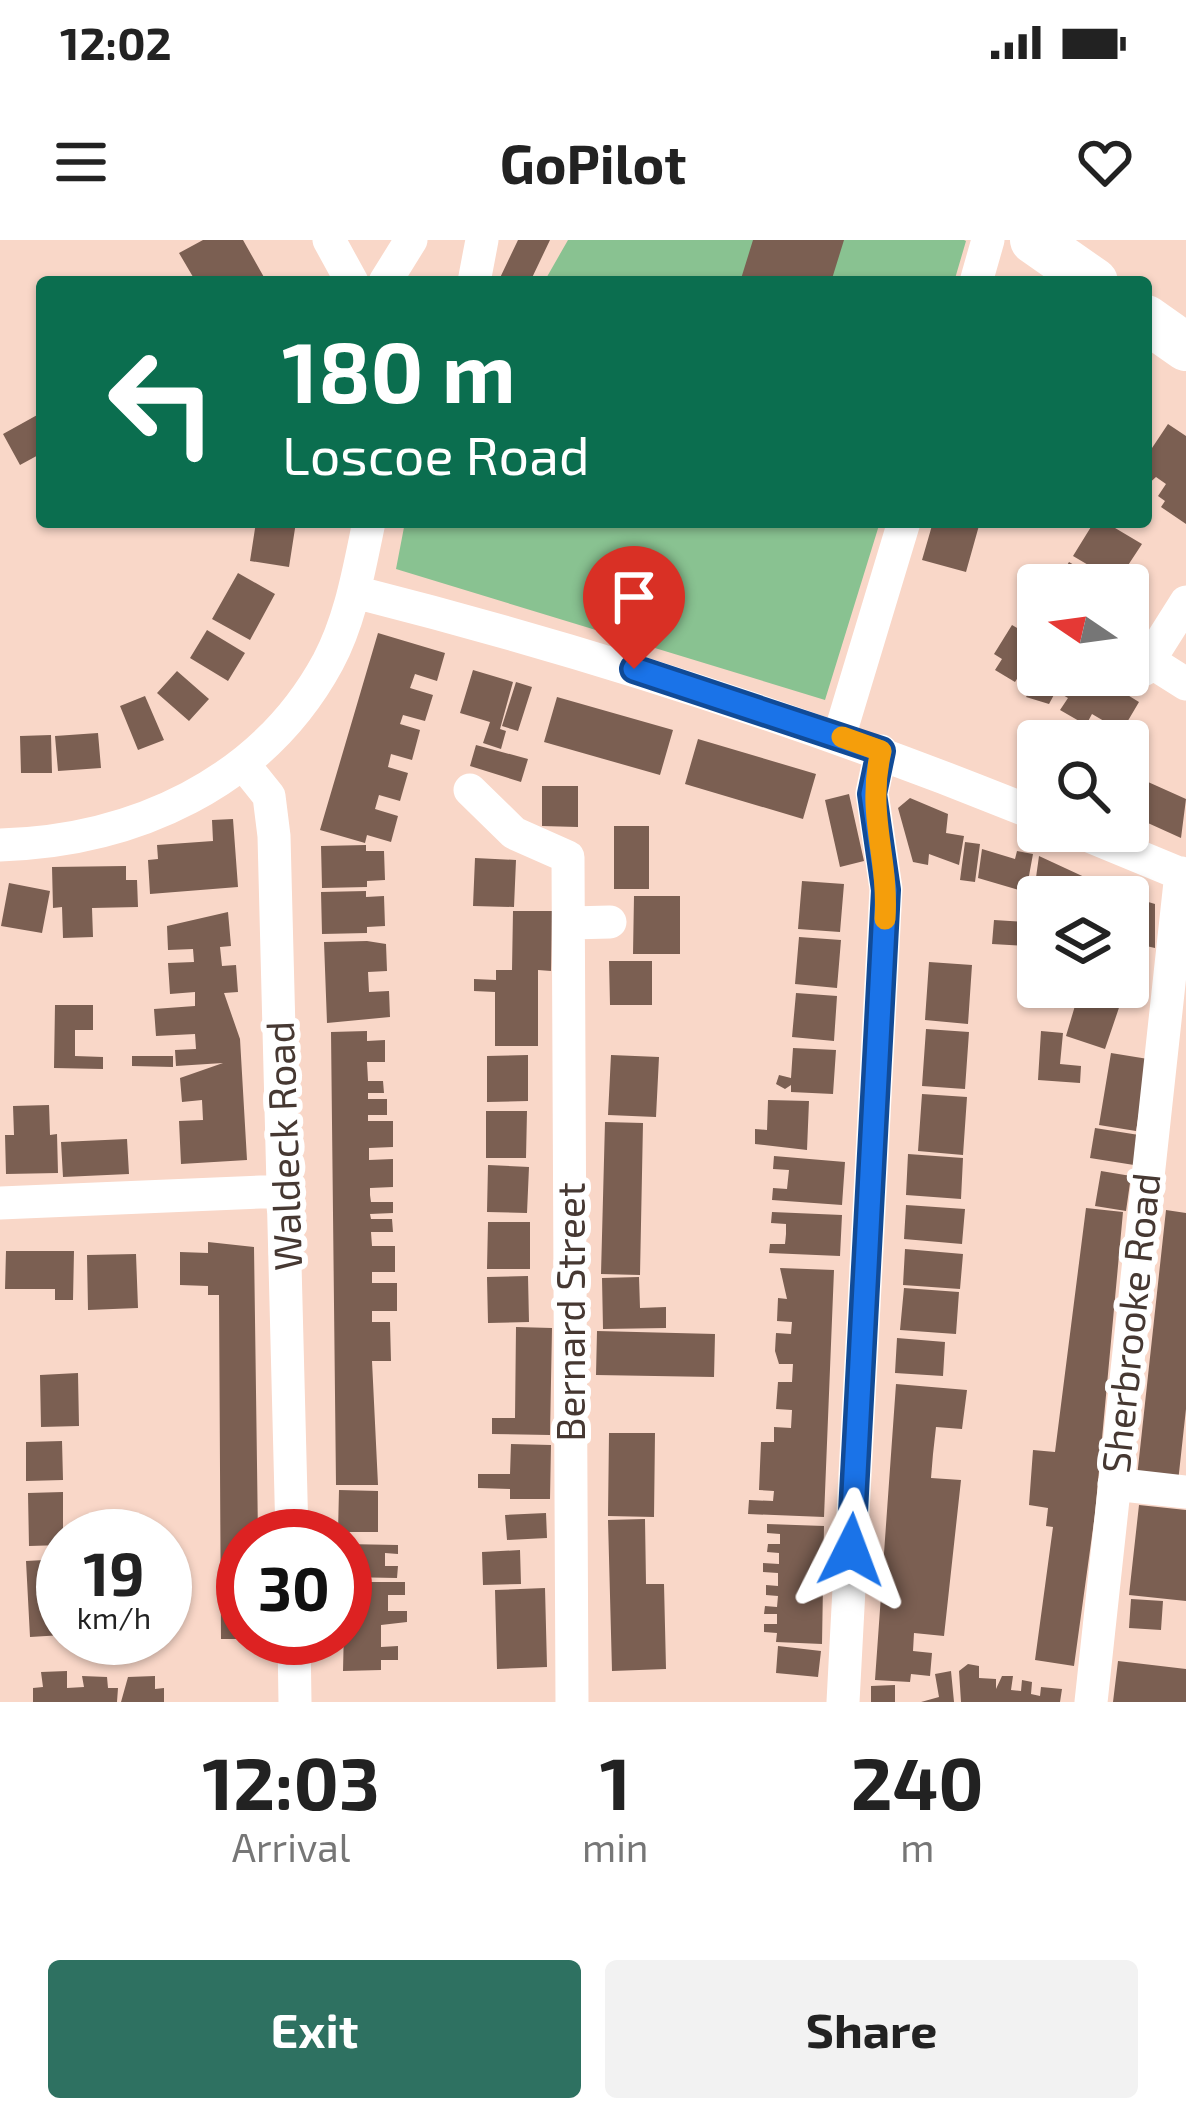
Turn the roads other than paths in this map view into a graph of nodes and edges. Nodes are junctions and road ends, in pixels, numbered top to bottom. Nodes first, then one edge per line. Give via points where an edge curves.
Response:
1 (329, 240) edge
2 (411, 240) edge
3 (482, 240) edge
4 (988, 240) edge
5 (1034, 240) edge
6 (349, 276) edge
7 (389, 276) edge
8 (475, 276) edge
9 (978, 276) edge
10 (1085, 276) edge
11 (1152, 323) edge
12 (1186, 347) edge
13 (368, 528) edge
14 (902, 528) edge
15 (355, 592) junction
16 (1186, 602) edge
17 (1186, 684) edge
18 (839, 736) junction
19 (881, 751) junction
20 (244, 765) junction
21 (470, 790) dead end
22 (1017, 806) edge
23 (0, 845) edge
24 (1129, 852) edge
25 (1183, 874) edge
26 (610, 922) dead end
27 (571, 923) junction
28 (286, 1191) junction
29 (0, 1202) edge
30 (1114, 1484) junction
31 (1186, 1492) edge
32 (292, 1509) edge
33 (294, 1665) edge
34 (295, 1702) edge
35 (572, 1702) edge
36 (843, 1702) edge
37 (1090, 1702) edge

1 - 6 street
2 - 7 street
3 - 8 street
4 - 9 street
5 - 10 highway
11 - 12 highway
13 - 15 street
14 - 18 street
15 - 18 street via 563,646
15 - 20 street via 328,662
16 - 17 street via 1146,665
18 - 19 street
19 - 22 street
19 - 36 street via 872,794 886,890
20 - 23 street via 148,820
20 - 28 street, Waldeck Road via 269,796 274,836
21 - 27 street, Bernard Street via 514,833 568,856
24 - 25 street
25 - 30 street, Sherbrooke Road
26 - 27 street
27 - 35 street, Bernard Street
28 - 29 street
28 - 32 street, Waldeck Road
30 - 31 street
30 - 37 street, Sherbrooke Road
33 - 34 street

